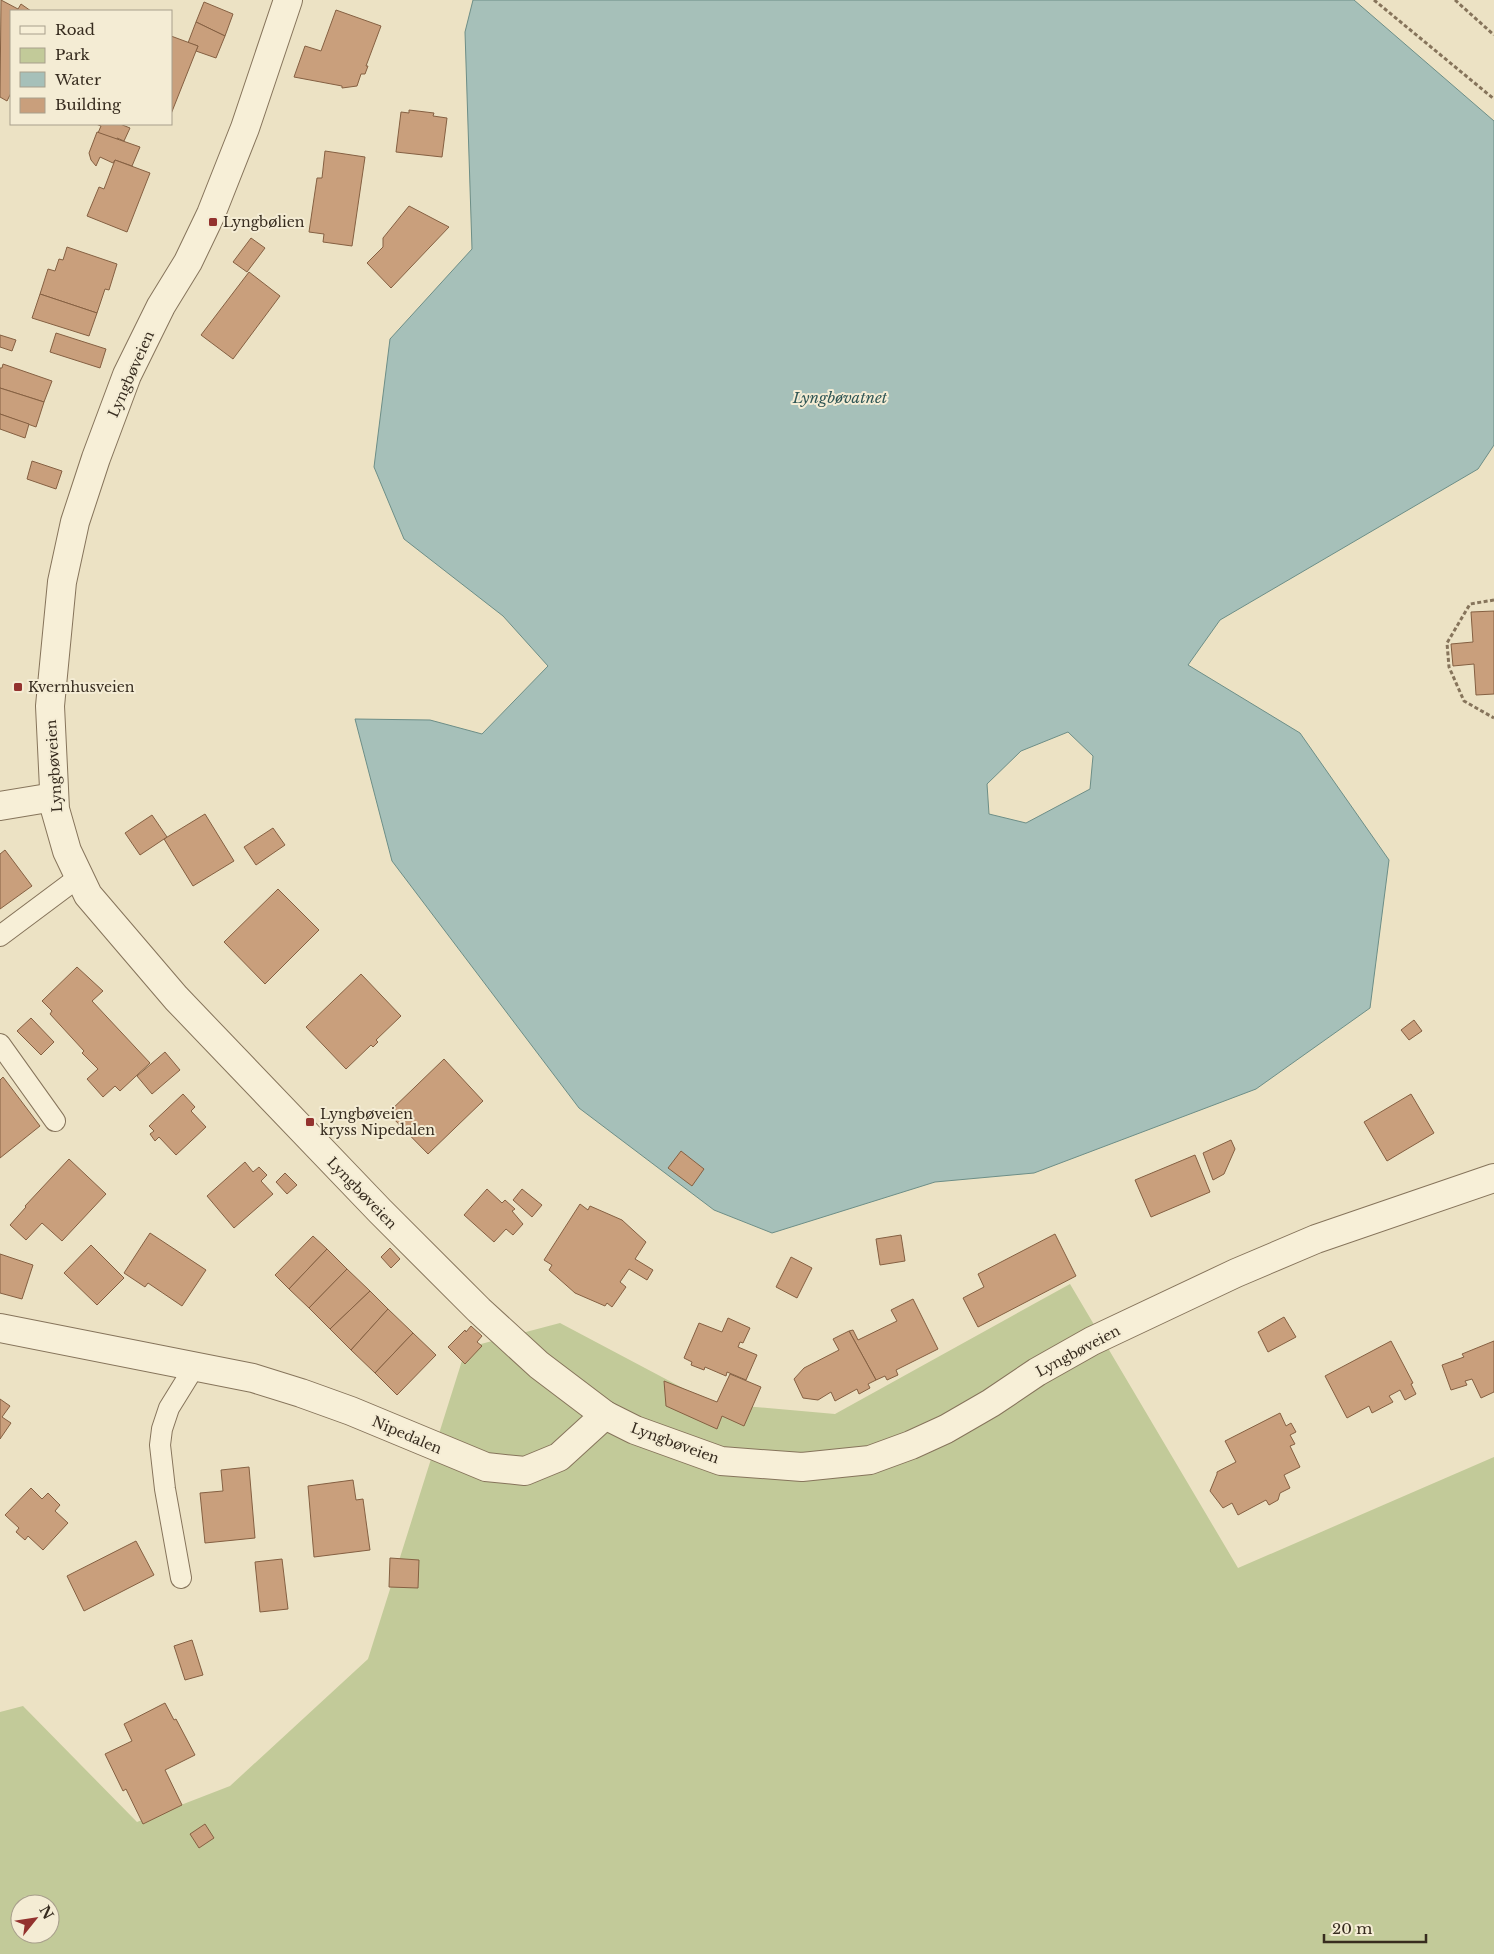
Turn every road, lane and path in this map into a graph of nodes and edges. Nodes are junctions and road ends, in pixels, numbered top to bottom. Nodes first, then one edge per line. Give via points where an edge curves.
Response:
1 (288, 0) edge
2 (1374, 0) edge
3 (1455, 0) edge
4 (1494, 35) edge
5 (1494, 99) edge
6 (1494, 600) edge
7 (1494, 718) edge
8 (54, 797) junction
9 (0, 806) edge
10 (79, 877) junction
11 (0, 936) edge
12 (0, 1044) edge
13 (55, 1122) dead end
14 (1494, 1178) edge
15 (0, 1328) edge
16 (195, 1366) junction
17 (604, 1415) junction
18 (181, 1578) dead end

1 - 8 street, Lyngbøveien via 245,128 211,214 127,375 76,522 62,582 50,706
2 - 5 path
3 - 4 path
6 - 7 path via 1470,604 1447,642 1449,667 1464,701
8 - 9 street
8 - 10 street, Lyngbøveien via 67,851
10 - 11 lane
10 - 17 street, Lyngbøveien via 88,895 176,998 380,1211 539,1365
12 - 13 lane
14 - 17 street, Lyngbøveien via 1316,1240 1236,1273 1092,1341 946,1429 870,1460 802,1468 721,1461 635,1430
15 - 16 street, Nipedalen
16 - 17 street, Nipedalen via 253,1378 301,1393 486,1467 525,1471 559,1457
16 - 18 lane via 169,1408 160,1445

